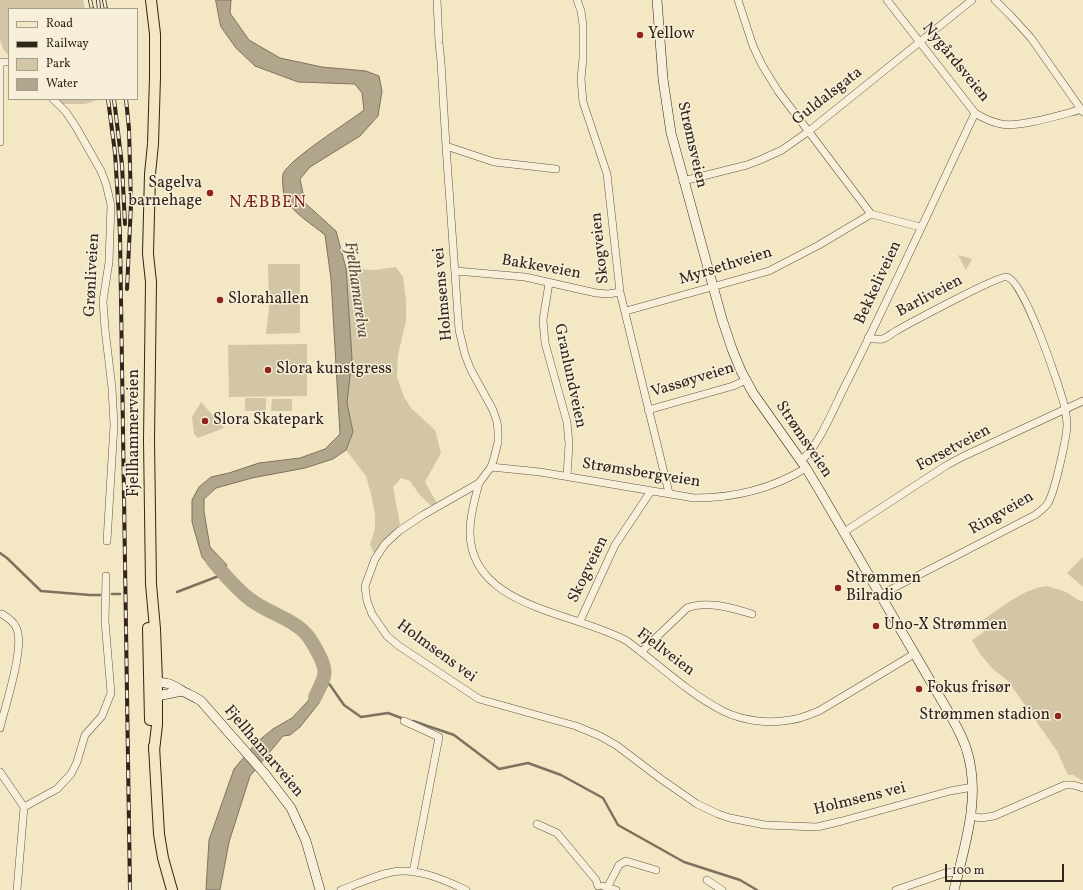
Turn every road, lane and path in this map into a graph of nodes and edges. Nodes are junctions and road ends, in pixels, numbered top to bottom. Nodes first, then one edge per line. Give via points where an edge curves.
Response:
1 (151, 0) edge
2 (158, 0) edge
3 (437, 0) edge
4 (577, 0) edge
5 (657, 0) edge
6 (738, 0) edge
7 (887, 0) edge
8 (972, 0) edge
9 (995, 0) edge
10 (155, 34) junction
11 (920, 42) junction
12 (0, 65) edge
13 (54, 100) edge
14 (1083, 110) edge
15 (975, 113) junction
16 (809, 131) junction
17 (0, 142) edge
18 (446, 146) junction
19 (556, 169) dead end
20 (683, 181) junction
21 (871, 214) junction
22 (920, 227) junction
23 (456, 272) junction
24 (1005, 276) joint
25 (549, 283) junction
26 (713, 287) junction
27 (620, 292) junction
28 (626, 311) junction
29 (868, 338) junction
30 (746, 380) junction
31 (1083, 401) edge
32 (1065, 409) junction
33 (648, 410) junction
34 (803, 464) junction
35 (491, 467) junction
36 (567, 476) junction
37 (480, 483) junction
38 (652, 492) junction
39 (669, 493) junction
40 (844, 532) junction
41 (107, 541) dead end
42 (106, 576) dead end
43 (880, 595) junction
44 (2, 614) dead end
45 (752, 614) dead end
46 (580, 621) junction
47 (641, 652) junction
48 (914, 654) junction
49 (154, 689) junction
50 (182, 691) junction
51 (404, 722) dead end
52 (0, 728) edge
53 (0, 772) edge
54 (973, 787) junction
55 (1083, 788) edge
56 (24, 807) junction
57 (970, 816) junction
58 (538, 824) dead end
59 (656, 870) dead end
60 (413, 872) junction
61 (958, 872) junction
62 (707, 880) dead end
63 (597, 888) edge
64 (607, 888) junction
65 (17, 890) edge
66 (172, 890) edge
67 (320, 890) edge
68 (341, 890) edge
69 (466, 890) edge
70 (616, 890) edge
71 (722, 890) edge
72 (896, 890) edge
73 (954, 890) edge

1 - 10 main road, Fjellhammerveien
2 - 10 main road, Fjellhammerveien
3 - 18 street, Holmsens vei
4 - 27 street, Skogveien via 584,36 582,98 607,174
5 - 20 main road, Strømsveien via 670,133
6 - 16 street via 746,29 762,65 778,91
7 - 11 street, Nygårdsveien
8 - 11 street, Guldalsgata
9 - 14 street via 1031,38
10 - 49 main road, Fjellhammerveien via 148,254 151,282 149,440 151,584 155,629
11 - 15 street, Nygårdsveien
11 - 16 street, Guldalsgata
12 - 17 street
13 - 41 street, Grønliveien via 76,127 101,172 110,206 109,262 103,302 114,425
14 - 15 street, Nygårdsveien via 1009,125 990,121
15 - 22 street, Bekkeliveien
16 - 20 street, Guldalsgata via 782,150 760,160
16 - 21 street
18 - 19 street via 494,162
18 - 23 street, Holmsens vei
20 - 26 main road, Strømsveien
21 - 22 street
21 - 26 street, Myrsethveien via 820,245 768,271
22 - 29 street, Bekkeliveien
23 - 25 street, Bakkeveien via 525,277
23 - 35 street, Holmsens vei via 459,330 465,355 497,422 498,442
24 - 29 street, Barliveien via 882,339
24 - 32 street, Ringveien via 1014,282 1035,323
25 - 27 street, Bakkeveien via 596,293
25 - 36 street, Granlundveien via 543,320 544,335 567,422
26 - 28 street, Myrsethveien
26 - 30 main road, Strømsveien via 728,340
27 - 28 street, Skogveien
28 - 33 street, Skogveien
29 - 34 street, Bekkeliveien
30 - 33 street, Vassøyveien
30 - 34 main road, Strømsveien via 763,409
31 - 32 street, Forsetveien
32 - 40 street, Forsetveien via 964,456
32 - 43 street, Ringveien via 1065,442 1053,492 1045,507 1029,518
33 - 39 street, Skogveien
34 - 39 street, Strømsbergveien via 792,476 764,488 737,494 694,498
34 - 40 main road, Strømsveien
35 - 36 street, Strømsbergveien
35 - 37 street, Holmsens vei
36 - 38 street, Strømsbergveien
37 - 46 street, Fjellveien via 471,515 470,532 471,548 480,569 506,593 528,604
37 - 54 street, Holmsens vei via 399,531 385,544 375,559 365,586 372,614 387,636 462,689 479,699 576,726 600,736 616,744 697,804 718,814 746,821 776,826 817,827
38 - 39 street, Strømsbergveien
38 - 46 street, Skogveien via 615,545
40 - 43 main road, Strømsveien
42 - 56 street via 105,621 111,693 102,716 85,735 71,774 57,789
43 - 48 main road, Strømsveien
44 - 52 street via 11,620 19,640
45 - 47 street via 704,604 694,605 687,608
46 - 47 street, Fjellveien via 616,635
47 - 48 street, Fjellveien via 692,692 724,712 748,719 775,722 819,711
48 - 54 main road, Strømsveien via 962,738 970,759
49 - 50 main road
49 - 50 main road, Fjellhamarveien via 176,685
49 - 66 main road via 150,725 154,751 158,834
50 - 67 main road, Fjellhamarveien via 201,701 291,808 302,830
51 - 60 street via 439,737
53 - 56 street
54 - 57 main road, Strømsveien
55 - 57 street via 1065,786 994,816
56 - 65 street
57 - 61 main road, Strømsveien
58 - 63 street via 557,833 596,880
59 - 64 street via 626,861 619,865
60 - 68 street via 389,872
60 - 69 street via 450,882
61 - 72 street via 944,873
61 - 73 main road, Strømsveien
62 - 71 street
63 - 64 street
64 - 70 street

